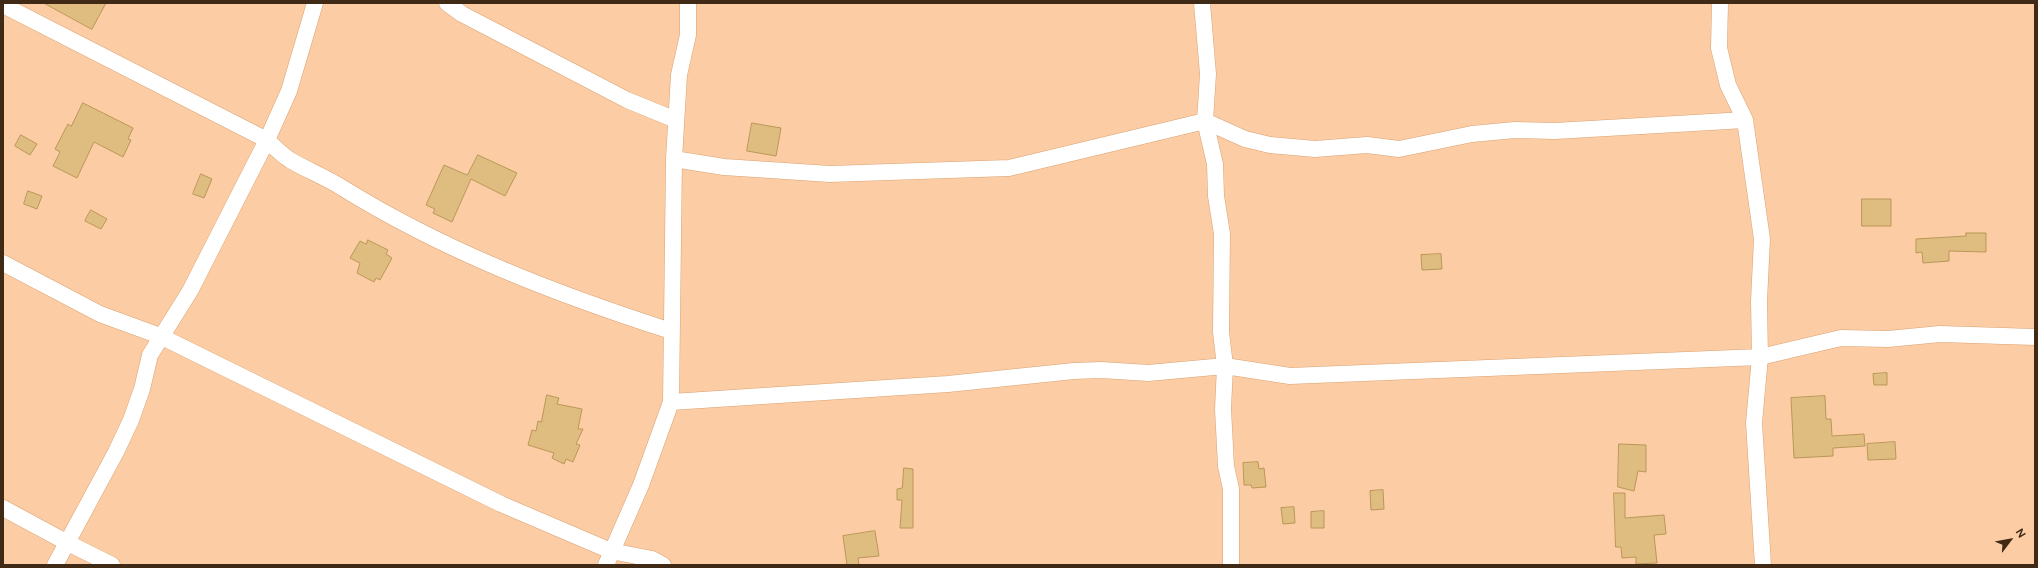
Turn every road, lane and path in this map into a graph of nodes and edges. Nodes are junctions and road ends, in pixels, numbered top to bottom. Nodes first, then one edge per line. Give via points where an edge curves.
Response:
1 (315, 3) edge
2 (447, 3) edge
3 (688, 3) edge
4 (1202, 3) edge
5 (1720, 3) edge
6 (3, 5) edge
7 (676, 120) junction
8 (1745, 120) junction
9 (1205, 121) junction
10 (267, 140) junction
11 (674, 159) junction
12 (3, 263) edge
13 (671, 331) junction
14 (160, 336) junction
15 (2035, 337) edge
16 (1760, 357) junction
17 (1225, 366) junction
18 (671, 402) junction
19 (3, 508) edge
20 (66, 542) junction
21 (609, 558) edge
22 (55, 565) edge
23 (112, 565) edge
24 (663, 565) edge
25 (1232, 565) edge
26 (1763, 565) edge

1 - 10 street via 289,91
2 - 7 street via 462,14 626,100
3 - 7 street via 688,35 678,75
4 - 9 street via 1208,74
5 - 8 street via 1719,48 1728,85
6 - 10 street
7 - 11 street
8 - 9 street via 1555,131 1508,130 1472,134 1399,149 1367,145 1315,149 1270,145 1245,139
8 - 16 street via 1762,239
9 - 11 street via 1009,168 830,174 724,167
9 - 17 street via 1214,164 1222,234 1221,332
10 - 13 street via 289,160 418,232 536,284
10 - 14 street via 190,291
11 - 13 street
12 - 14 street via 100,314
13 - 18 street
14 - 20 street via 150,354 131,420 92,498
14 - 21 street
15 - 16 street via 1940,334 1888,339 1841,338
16 - 17 street via 1290,376
16 - 26 street via 1754,423
17 - 18 street via 1148,373 1074,371 948,384
17 - 25 street via 1223,409 1226,466 1231,489
18 - 21 street via 641,485
19 - 20 street
20 - 22 street
20 - 23 street
21 - 24 street via 652,558

